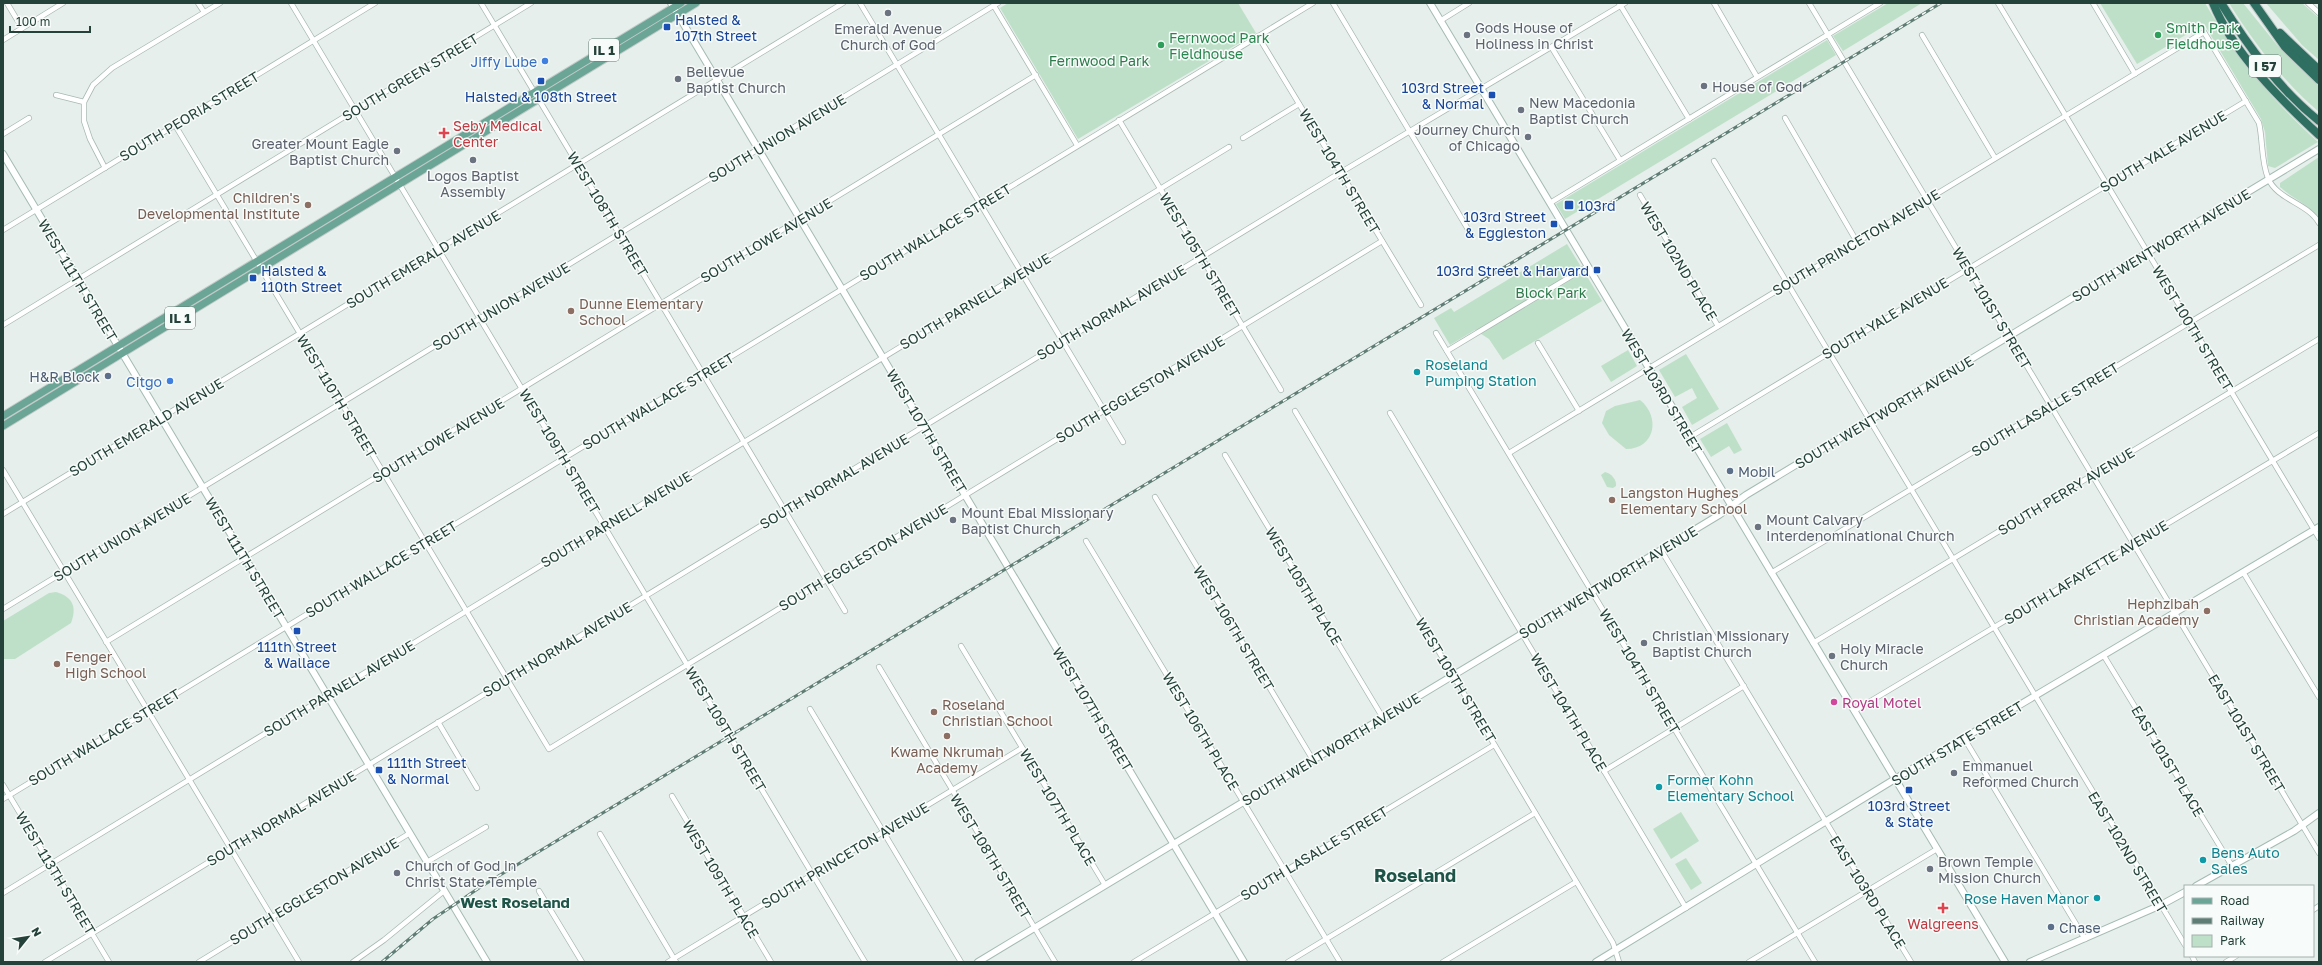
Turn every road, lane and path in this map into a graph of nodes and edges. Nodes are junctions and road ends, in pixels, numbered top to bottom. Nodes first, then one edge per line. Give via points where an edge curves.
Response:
1 (7, 3) edge
2 (63, 3) edge
3 (198, 3) edge
4 (220, 3) edge
5 (291, 3) edge
6 (375, 3) edge
7 (481, 3) edge
8 (531, 3) edge
9 (681, 3) edge
10 (696, 3) edge
11 (843, 3) edge
12 (860, 3) edge
13 (1313, 3) edge
14 (1333, 3) edge
15 (1430, 3) edge
16 (1469, 3) edge
17 (1714, 3) edge
18 (1809, 3) edge
19 (1880, 3) edge
20 (1998, 3) edge
21 (2093, 3) edge
22 (2213, 3) edge
23 (2221, 3) edge
24 (2254, 3) edge
25 (2308, 3) edge
26 (996, 4) edge
27 (1622, 4) edge
28 (672, 5) edge
29 (204, 12) junction
30 (2319, 13) edge
31 (678, 14) junction
32 (1440, 20) junction
33 (494, 25) junction
34 (2273, 27) junction
35 (22, 28) junction
36 (1828, 34) junction
37 (1922, 35) dead end
38 (1258, 36) junction
39 (3, 40) edge
40 (313, 41) junction
41 (1552, 48) junction
42 (897, 65) junction
43 (2319, 70) edge
44 (2135, 74) junction
45 (1036, 75) junction
46 (1758, 77) junction
47 (717, 80) junction
48 (2319, 80) edge
49 (1482, 90) junction
50 (534, 92) junction
51 (56, 95) dead end
52 (538, 99) junction
53 (2246, 100) junction
54 (84, 102) junction
55 (1299, 104) junction
56 (355, 110) junction
57 (2065, 116) junction
58 (29, 118) dead end
59 (1785, 118) dead end
60 (1689, 119) junction
61 (1119, 120) junction
62 (2319, 121) edge
63 (175, 125) junction
64 (1410, 132) junction
65 (3, 134) edge
66 (939, 134) junction
67 (2319, 135) edge
68 (1243, 138) dead end
69 (1077, 145) junction
70 (1229, 147) dead end
71 (758, 149) junction
72 (2319, 149) edge
73 (3, 154) edge
74 (1995, 158) junction
75 (1620, 160) junction
76 (1714, 161) dead end
77 (578, 165) junction
78 (105, 168) junction
79 (1341, 173) junction
80 (396, 177) junction
81 (2268, 180) junction
82 (400, 184) junction
83 (2107, 185) junction
84 (1160, 188) junction
85 (217, 195) junction
86 (1640, 195) dead end
87 (1926, 200) junction
88 (1550, 203) junction
89 (981, 204) junction
90 (36, 210) junction
91 (800, 219) junction
92 (2319, 223) edge
93 (3, 230) edge
94 (619, 234) junction
95 (1472, 236) dead end
96 (1382, 241) junction
97 (1857, 242) junction
98 (2319, 245) edge
99 (439, 249) junction
100 (2148, 253) junction
101 (1202, 257) junction
102 (257, 261) junction
103 (1588, 266) junction
104 (261, 268) junction
105 (1967, 268) junction
106 (1022, 273) junction
107 (78, 279) junction
108 (1788, 284) junction
109 (842, 289) junction
110 (661, 304) junction
111 (1421, 305) dead end
112 (481, 319) junction
113 (2189, 323) junction
114 (3, 325) edge
115 (1243, 326) junction
116 (1718, 326) junction
117 (1436, 333) dead end
118 (300, 334) junction
119 (2009, 337) junction
120 (2319, 339) edge
121 (1063, 342) junction
122 (1538, 343) dead end
123 (118, 346) junction
124 (1447, 351) junction
125 (1829, 352) junction
126 (122, 353) junction
127 (883, 357) junction
128 (1648, 368) junction
129 (703, 373) junction
130 (522, 388) junction
131 (1282, 390) dead end
132 (2231, 392) junction
133 (342, 403) junction
134 (2050, 406) junction
135 (1104, 410) junction
136 (1295, 411) dead end
137 (1579, 411) junction
138 (1390, 413) dead end
139 (3, 416) edge
140 (161, 418) junction
141 (1870, 421) junction
142 (3, 426) edge
143 (924, 426) junction
144 (2319, 433) edge
145 (1690, 436) junction
146 (744, 442) junction
147 (1123, 442) dead end
148 (1509, 453) junction
149 (1225, 455) dead end
150 (564, 458) junction
151 (2272, 461) junction
152 (3, 470) edge
153 (384, 472) junction
154 (2092, 476) junction
155 (203, 488) junction
156 (1912, 490) junction
157 (965, 495) junction
158 (1155, 497) dead end
159 (23, 502) junction
160 (1731, 506) junction
161 (785, 510) junction
162 (3, 514) edge
163 (605, 526) junction
164 (2316, 528) edge
165 (2319, 538) edge
166 (1086, 541) dead end
167 (425, 542) junction
168 (2133, 544) junction
169 (1661, 550) junction
170 (244, 557) junction
171 (1952, 559) junction
172 (64, 572) junction
173 (2243, 572) junction
174 (1771, 573) junction
175 (826, 580) junction
176 (1592, 592) junction
177 (646, 595) junction
178 (3, 610) edge
179 (466, 610) junction
180 (845, 611) dead end
181 (2174, 614) junction
182 (286, 627) junction
183 (1993, 627) junction
184 (1523, 634) junction
185 (106, 642) junction
186 (1813, 643) junction
187 (961, 646) dead end
188 (2104, 656) junction
189 (688, 665) junction
190 (879, 667) dead end
191 (1453, 676) junction
192 (507, 679) junction
193 (1744, 686) junction
194 (327, 695) junction
195 (2034, 696) junction
196 (2319, 696) edge
197 (810, 709) dead end
198 (148, 711) junction
199 (1854, 711) junction
200 (1383, 718) junction
201 (438, 722) junction
202 (1674, 728) junction
203 (1964, 738) junction
204 (1494, 745) junction
205 (1022, 748) junction
206 (549, 749) joint
207 (1313, 760) junction
208 (368, 764) junction
209 (1604, 771) junction
210 (1895, 779) junction
211 (189, 780) junction
212 (3, 785) edge
213 (477, 788) dead end
214 (952, 790) junction
215 (9, 795) junction
216 (672, 796) dead end
217 (3, 799) edge
218 (1243, 802) junction
219 (1535, 813) junction
220 (2319, 813) edge
221 (1825, 822) junction
222 (2302, 825) junction
223 (486, 827) dead end
224 (883, 832) junction
225 (410, 833) junction
226 (600, 834) dead end
227 (1174, 844) junction
228 (230, 848) junction
229 (1937, 849) junction
230 (2319, 853) edge
231 (427, 862) junction
232 (50, 864) junction
233 (1756, 865) junction
234 (2232, 866) junction
235 (1285, 871) junction
236 (813, 874) junction
237 (1576, 882) junction
238 (1105, 885) junction
239 (2198, 885) edge
240 (1867, 890) junction
241 (444, 891) junction
242 (539, 891) dead end
243 (3, 893) edge
244 (2184, 893) edge
245 (2161, 905) junction
246 (1686, 908) junction
247 (1215, 913) junction
248 (744, 916) junction
249 (272, 917) junction
250 (1035, 928) junction
251 (92, 933) junction
252 (1797, 933) junction
253 (1326, 939) junction
254 (2085, 939) junction
255 (2184, 943) edge
256 (1615, 951) junction
257 (675, 960) edge
258 (45, 962) edge
259 (109, 962) edge
260 (199, 962) edge
261 (298, 962) edge
262 (352, 962) edge
263 (487, 962) edge
264 (582, 962) edge
265 (668, 962) edge
266 (771, 962) edge
267 (866, 962) edge
268 (961, 962) edge
269 (978, 962) edge
270 (1055, 962) edge
271 (1134, 962) edge
272 (1244, 962) edge
273 (1288, 962) edge
274 (1340, 962) edge
275 (1443, 962) edge
276 (1596, 962) edge
277 (1619, 962) edge
278 (1749, 962) edge
279 (1815, 962) edge
280 (1911, 962) edge
281 (2005, 962) edge
282 (2030, 962) edge

1 - 35 street
2 - 35 street
3 - 29 street
4 - 29 street
5 - 40 street, WEST 109TH STREET
6 - 40 street, SOUTH PEORIA STREET
7 - 33 street, WEST 108TH STREET
8 - 33 street, SOUTH GREEN STREET
9 - 28 main road, IL 1
10 - 31 main road, IL 1
11 - 47 street, SOUTH EMERALD AVENUE
12 - 42 street
13 - 38 street, SOUTH WALLACE STREET
14 - 64 street
15 - 32 street, WEST 103RD STREET
16 - 32 street
17 - 46 street
18 - 36 street, WEST 101ST STREET
19 - 36 street
20 - 57 street, WEST 100TH STREET
21 - 44 street
22 - 67 highway via 2256,70 2279,97
23 - 62 highway, I 57 via 2260,60 2284,88
24 - 34 highway, I 57
25 - 30 street
26 - 42 street, SOUTH UNION AVENUE
26 - 45 street
27 - 41 street, SOUTH NORMAL AVENUE
27 - 60 street
28 - 31 street, WEST 107TH STREET
28 - 50 main road, IL 1
29 - 54 street via 104,74 93,85
31 - 47 street, WEST 107TH STREET
31 - 52 main road, IL 1
32 - 49 street, WEST 103RD STREET
33 - 50 street, WEST 108TH STREET
33 - 56 street, SOUTH GREEN STREET
34 - 43 highway, I 57
34 - 48 highway via 2285,46
35 - 39 street
36 - 46 street
36 - 87 street, WEST 101ST STREET
37 - 74 street
38 - 55 street, WEST 104TH STREET
38 - 61 street, SOUTH WALLACE STREET
40 - 56 street, WEST 109TH STREET
40 - 63 street, SOUTH PEORIA STREET
41 - 49 street, SOUTH NORMAL AVENUE
41 - 75 street
42 - 66 street
42 - 71 street, SOUTH UNION AVENUE
44 - 53 street, SOUTH PRINCETON AVENUE via 2204,32
44 - 57 street, SOUTH PRINCETON AVENUE
45 - 66 street, SOUTH LOWE AVENUE
45 - 69 street
46 - 60 street
47 - 71 street, WEST 107TH STREET
47 - 77 street, SOUTH EMERALD AVENUE
49 - 64 street, SOUTH NORMAL AVENUE
49 - 88 street, WEST 103RD STREET
50 - 52 street, WEST 108TH STREET
50 - 80 main road, IL 1
51 - 54 street
52 - 77 street, WEST 108TH STREET
52 - 82 main road, IL 1
53 - 81 street via 2258,123
53 - 83 street, SOUTH YALE AVENUE
54 - 78 street via 86,130
55 - 68 street
55 - 79 street, WEST 104TH STREET
56 - 80 street, WEST 109TH STREET
56 - 85 street, SOUTH GREEN STREET
57 - 74 street, SOUTH PRINCETON AVENUE
57 - 83 street, WEST 100TH STREET
58 - 65 street
59 - 97 street
60 - 75 street
61 - 69 street, SOUTH WALLACE STREET
61 - 84 street, WEST 105TH STREET
63 - 78 street, SOUTH PEORIA STREET
63 - 85 street, WEST 110TH STREET
64 - 79 street, SOUTH NORMAL AVENUE
64 - 95 street
66 - 89 street
66 - 91 street, SOUTH LOWE AVENUE
69 - 89 street, SOUTH WALLACE STREET
70 - 84 street, SOUTH PARNELL AVENUE
71 - 91 street, WEST 107TH STREET
71 - 94 street, SOUTH UNION AVENUE
72 - 81 street, SOUTH WENTWORTH AVENUE
73 - 90 street, WEST 111TH STREET
74 - 87 street, SOUTH PRINCETON AVENUE
75 - 88 street
76 - 108 street, EAST 102ND STREET
77 - 94 street, WEST 108TH STREET
77 - 99 street, SOUTH EMERALD AVENUE
78 - 90 street, SOUTH PEORIA STREET
79 - 96 street, WEST 104TH STREET
79 - 101 street, SOUTH NORMAL AVENUE
80 - 82 street, WEST 109TH STREET
80 - 102 main road, IL 1
81 - 92 street via 2280,193 2304,207
81 - 100 street, SOUTH WENTWORTH AVENUE
82 - 99 street, WEST 109TH STREET
82 - 104 main road, IL 1
83 - 100 street, WEST 100TH STREET
83 - 105 street, SOUTH YALE AVENUE
84 - 101 street, WEST 105TH STREET
84 - 106 street, SOUTH PARNELL AVENUE
85 - 102 street, WEST 110TH STREET
85 - 107 street, SOUTH GREEN STREET
86 - 116 street, WEST 102ND PLACE
87 - 97 street, SOUTH PRINCETON AVENUE
87 - 105 street, WEST 101ST STREET
88 - 103 street, WEST 103RD STREET
89 - 106 street
89 - 109 street, SOUTH WALLACE STREET
90 - 93 street, SOUTH PEORIA STREET
90 - 107 street, WEST 111TH STREET
91 - 109 street, WEST 107TH STREET
91 - 110 street, SOUTH LOWE AVENUE
94 - 110 street, WEST 108TH STREET
94 - 112 street, SOUTH UNION AVENUE
96 - 111 street, WEST 104TH STREET
96 - 115 street, SOUTH EGGLESTON AVENUE
97 - 108 street, SOUTH PRINCETON AVENUE
98 - 113 street, SOUTH LASALLE STREET
99 - 112 street, WEST 109TH STREET
99 - 118 street, SOUTH EMERALD AVENUE
100 - 113 street, WEST 100TH STREET
100 - 119 street, SOUTH WENTWORTH AVENUE
101 - 115 street, WEST 105TH STREET
101 - 121 street, SOUTH NORMAL AVENUE
102 - 104 street, WEST 110TH STREET
102 - 123 main road, IL 1
103 - 124 street
103 - 128 street, WEST 103RD STREET
104 - 118 street, WEST 110TH STREET
104 - 126 main road, IL 1
105 - 119 street, WEST 101ST STREET
105 - 125 street, SOUTH YALE AVENUE
106 - 121 street
106 - 127 street, SOUTH PARNELL AVENUE
107 - 114 street, SOUTH GREEN STREET
107 - 123 street, WEST 111TH STREET
108 - 116 street, SOUTH PRINCETON AVENUE
108 - 125 street, EAST 102ND STREET
109 - 127 street, WEST 107TH STREET
109 - 129 street, SOUTH WALLACE STREET
110 - 129 street, WEST 108TH STREET
110 - 130 street, SOUTH LOWE AVENUE
112 - 130 street, WEST 109TH STREET
112 - 133 street, SOUTH UNION AVENUE
113 - 132 street, WEST 100TH STREET
113 - 134 street, SOUTH LASALLE STREET
115 - 131 street, WEST 105TH STREET
115 - 135 street, SOUTH EGGLESTON AVENUE
116 - 128 street, SOUTH PRINCETON AVENUE
117 - 124 street, WEST 104TH STREET
118 - 133 street, WEST 110TH STREET
118 - 140 street, SOUTH EMERALD AVENUE
119 - 134 street, WEST 101ST STREET
119 - 141 street, SOUTH WENTWORTH AVENUE
120 - 132 street, SOUTH PERRY AVENUE
121 - 135 street
121 - 143 street, SOUTH NORMAL AVENUE
122 - 137 street
123 - 126 street, WEST 111TH STREET
123 - 139 main road, IL 1
124 - 148 street, WEST 104TH STREET
125 - 141 street, EAST 102ND STREET
125 - 145 street, SOUTH YALE AVENUE
126 - 140 street, WEST 111TH STREET
126 - 142 main road, IL 1
127 - 143 street, WEST 107TH STREET
127 - 146 street, SOUTH PARNELL AVENUE
128 - 137 street, SOUTH PRINCETON AVENUE
128 - 145 street, WEST 103RD STREET
129 - 146 street, WEST 108TH STREET
129 - 150 street, SOUTH WALLACE STREET
130 - 150 street, WEST 109TH STREET
130 - 153 street, SOUTH LOWE AVENUE
132 - 151 street, WEST 100TH STREET
132 - 154 street, SOUTH PERRY AVENUE
133 - 153 street, WEST 110TH STREET
133 - 155 street, SOUTH UNION AVENUE
134 - 154 street, WEST 101ST STREET
134 - 156 street, SOUTH LASALLE STREET
135 - 147 street
135 - 157 street, SOUTH EGGLESTON AVENUE
136 - 191 street, WEST 105TH STREET
137 - 148 street, SOUTH PRINCETON AVENUE
138 - 184 street, WEST 104TH PLACE
140 - 155 street, WEST 111TH STREET
140 - 159 street, SOUTH EMERALD AVENUE
141 - 156 street, EAST 102ND STREET
141 - 160 street, SOUTH WENTWORTH AVENUE
143 - 157 street, WEST 107TH STREET
143 - 161 street, SOUTH NORMAL AVENUE
144 - 151 street, SOUTH LAFAYETTE AVENUE
145 - 160 street, WEST 103RD STREET
146 - 161 street, WEST 108TH STREET
146 - 163 street, SOUTH PARNELL AVENUE
148 - 176 street, WEST 104TH STREET
149 - 200 street, WEST 105TH PLACE
150 - 163 street, WEST 109TH STREET
150 - 167 street, SOUTH WALLACE STREET
151 - 164 street, WEST 100TH STREET
151 - 168 street, SOUTH LAFAYETTE AVENUE
152 - 159 street
153 - 167 street, WEST 110TH STREET
153 - 170 street, SOUTH LOWE AVENUE
154 - 168 street, WEST 101ST STREET
154 - 171 street, SOUTH PERRY AVENUE
155 - 170 street, WEST 111TH STREET
155 - 172 street, SOUTH UNION AVENUE
156 - 171 street, EAST 102ND STREET
156 - 174 street, SOUTH LASALLE STREET
157 - 175 street, SOUTH EGGLESTON AVENUE
157 - 227 street, WEST 107TH STREET
158 - 207 street, WEST 106TH STREET
159 - 162 street, SOUTH EMERALD AVENUE
159 - 172 street
160 - 169 street, SOUTH WENTWORTH AVENUE
160 - 174 street, WEST 103RD STREET
161 - 175 street, WEST 108TH STREET
161 - 177 street, SOUTH NORMAL AVENUE
163 - 177 street, WEST 109TH STREET
163 - 179 street, SOUTH PARNELL AVENUE
164 - 165 street, WEST 100TH STREET
164 - 173 street, SOUTH STATE STREET
166 - 218 street, WEST 106TH PLACE
167 - 179 street, WEST 110TH STREET
167 - 182 street, SOUTH WALLACE STREET
168 - 181 street, WEST 101ST STREET
168 - 183 street, SOUTH LAFAYETTE AVENUE
169 - 176 street, SOUTH WENTWORTH AVENUE
169 - 193 street, EAST 103RD PLACE
170 - 182 street, WEST 111TH STREET
170 - 185 street, SOUTH LOWE AVENUE
171 - 183 street, EAST 102ND STREET
171 - 186 street, SOUTH PERRY AVENUE
172 - 178 street, SOUTH UNION AVENUE
172 - 185 street
173 - 181 street, SOUTH STATE STREET
173 - 196 street
174 - 186 street, WEST 103RD STREET
175 - 180 street, WEST 108TH STREET
175 - 189 street, SOUTH EGGLESTON AVENUE
176 - 184 street, SOUTH WENTWORTH AVENUE
176 - 202 street, WEST 104TH STREET
177 - 189 street, WEST 109TH STREET
177 - 192 street, SOUTH NORMAL AVENUE
179 - 192 street, WEST 110TH STREET
179 - 194 street, SOUTH PARNELL AVENUE
181 - 188 street, SOUTH STATE STREET
181 - 222 street, EAST 101ST STREET
182 - 194 street, WEST 111TH STREET
182 - 198 street, SOUTH WALLACE STREET
183 - 195 street, EAST 102ND STREET
183 - 199 street, SOUTH LAFAYETTE AVENUE
184 - 191 street, SOUTH WENTWORTH AVENUE
184 - 209 street, WEST 104TH PLACE
185 - 198 street
186 - 199 street, WEST 103RD STREET
187 - 205 street, WEST 107TH PLACE
188 - 195 street, SOUTH STATE STREET
188 - 234 street, EAST 101ST PLACE
189 - 206 street, SOUTH EGGLESTON AVENUE
189 - 236 street, WEST 109TH STREET
190 - 214 street, WEST 108TH STREET
191 - 200 street, SOUTH WENTWORTH AVENUE
191 - 204 street, WEST 105TH STREET
192 - 201 street, SOUTH NORMAL AVENUE
192 - 206 street, WEST 110TH STREET
193 - 202 street
193 - 221 street, EAST 103RD PLACE
194 - 208 street, WEST 111TH STREET
194 - 211 street, SOUTH PARNELL AVENUE
195 - 203 street, SOUTH STATE STREET
195 - 245 street, EAST 102ND STREET
197 - 224 street
198 - 211 street
198 - 215 street, SOUTH WALLACE STREET
199 - 210 street, WEST 103RD STREET
200 - 207 street, SOUTH WENTWORTH AVENUE
201 - 208 street, SOUTH NORMAL AVENUE
201 - 213 street
202 - 209 street
202 - 233 street, WEST 104TH STREET
203 - 210 street, SOUTH STATE STREET
203 - 254 street
204 - 219 street, WEST 105TH STREET
204 - 235 street, SOUTH LASALLE STREET
205 - 214 street, SOUTH PRINCETON AVENUE
205 - 238 street, WEST 107TH PLACE
207 - 218 street, SOUTH WENTWORTH AVENUE
208 - 225 street, WEST 111TH STREET
208 - 228 street, SOUTH NORMAL AVENUE
209 - 246 street, WEST 104TH PLACE
210 - 221 street, SOUTH STATE STREET
210 - 229 street, WEST 103RD STREET
211 - 228 street
211 - 232 street, SOUTH PARNELL AVENUE
212 - 215 street, WEST 113TH STREET
214 - 224 street, SOUTH PRINCETON AVENUE
214 - 250 street, WEST 108TH STREET
215 - 217 street, SOUTH WALLACE STREET
215 - 232 street, WEST 113TH STREET
216 - 248 street, WEST 109TH PLACE
218 - 227 street, SOUTH WENTWORTH AVENUE
218 - 235 street, WEST 106TH PLACE
219 - 237 street, WEST 105TH STREET
219 - 253 street
220 - 222 street
221 - 233 street, SOUTH STATE STREET
221 - 240 street, EAST 103RD PLACE
222 - 230 street, EAST 101ST STREET
222 - 234 street
223 - 231 street
224 - 236 street, SOUTH PRINCETON AVENUE
224 - 268 street
225 - 231 street, WEST 111TH STREET
225 - 249 street, SOUTH EGGLESTON AVENUE
226 - 257 street
227 - 238 street, SOUTH WENTWORTH AVENUE
227 - 247 street, WEST 107TH STREET
228 - 249 street
228 - 251 street, SOUTH NORMAL AVENUE
229 - 240 street
229 - 281 street, WEST 103RD STREET
231 - 241 street, WEST 111TH STREET
232 - 243 street, SOUTH PARNELL AVENUE
232 - 251 street, WEST 113TH STREET
233 - 246 street, SOUTH STATE STREET
233 - 252 street, WEST 104TH STREET
234 - 239 street
235 - 247 street, SOUTH LASALLE STREET
235 - 253 street, WEST 106TH PLACE
236 - 248 street, SOUTH PRINCETON AVENUE
236 - 267 street, WEST 109TH STREET
237 - 256 street, WEST 105TH STREET via 1613,943
237 - 275 street
238 - 250 street, SOUTH WENTWORTH AVENUE
240 - 252 street
240 - 280 street, EAST 103RD PLACE
241 - 262 street via 384,940
241 - 263 street, WEST 111TH STREET
242 - 264 street
244 - 245 street
245 - 254 street
245 - 255 street, EAST 102ND STREET
246 - 256 street, SOUTH STATE STREET
247 - 271 street, SOUTH LASALLE STREET
247 - 272 street, WEST 107TH STREET
248 - 257 street, SOUTH PRINCETON AVENUE
248 - 266 street, WEST 109TH PLACE
249 - 260 street, SOUTH EGGLESTON AVENUE
249 - 261 street
250 - 269 street, SOUTH WENTWORTH AVENUE
250 - 270 street, WEST 108TH STREET
251 - 258 street, SOUTH NORMAL AVENUE
251 - 259 street, WEST 113TH STREET
252 - 278 street
252 - 279 street, WEST 104TH STREET
253 - 273 street
253 - 274 street, WEST 106TH PLACE
254 - 282 street
256 - 276 street, SOUTH STATE STREET
256 - 277 street, WEST 105TH STREET
257 - 265 street, SOUTH PRINCETON AVENUE

